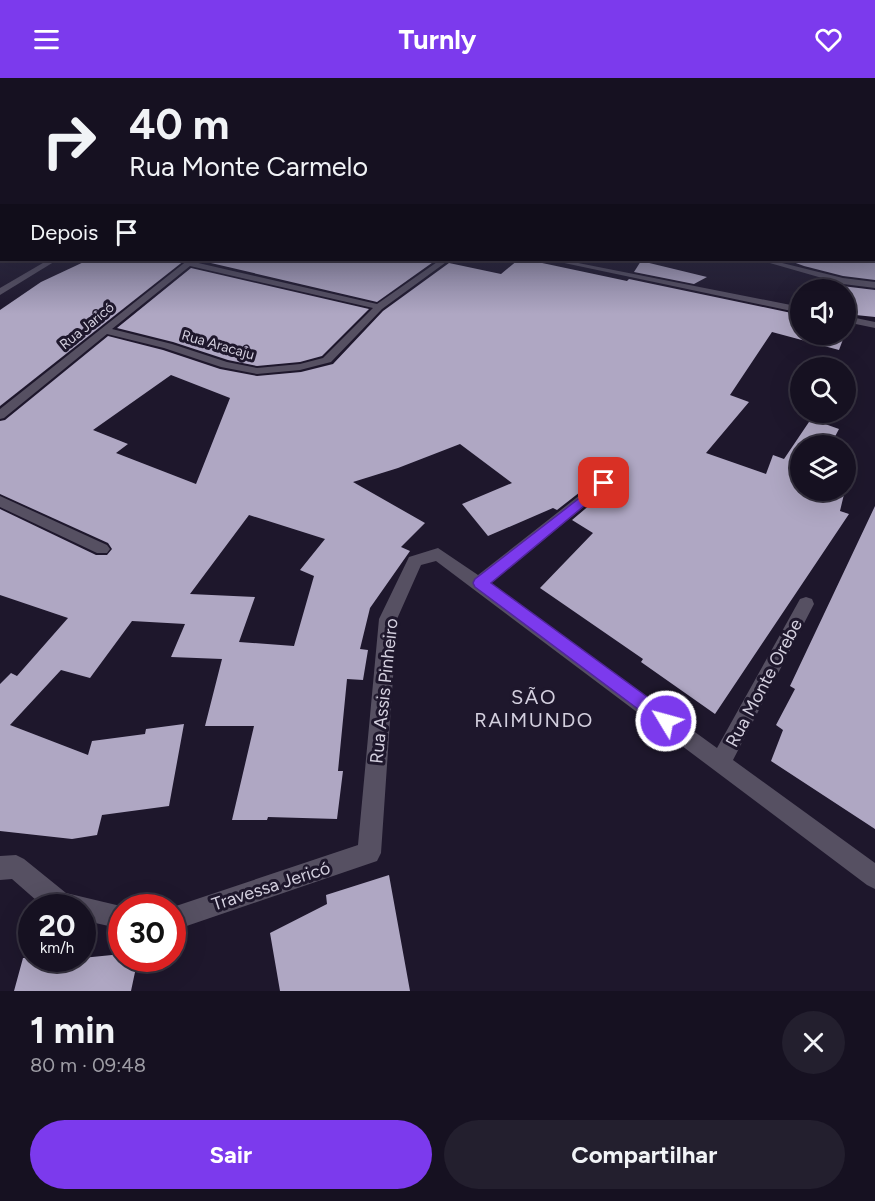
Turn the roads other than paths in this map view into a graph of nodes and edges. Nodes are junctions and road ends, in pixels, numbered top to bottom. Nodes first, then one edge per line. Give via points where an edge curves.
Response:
1 (51, 261) edge
2 (190, 261) edge
3 (444, 261) edge
4 (559, 261) edge
5 (767, 261) edge
6 (875, 285) edge
7 (0, 292) edge
8 (378, 307) junction
9 (790, 308) edge
10 (856, 321) edge
11 (875, 325) edge
12 (103, 330) junction
13 (0, 415) edge
14 (604, 483) dead end
15 (0, 501) edge
16 (102, 549) dead end
17 (480, 583) junction
18 (806, 604) dead end
19 (721, 762) junction
20 (369, 853) joint
21 (0, 868) edge
22 (875, 877) edge
23 (48, 894) edge
24 (186, 914) edge

1 - 7 street
2 - 8 street
2 - 12 street, Rua Jaricó
3 - 8 street
4 - 9 street
5 - 6 street via 843,281
8 - 12 street, Rua Aracaju via 327,360 257,371
10 - 11 street
12 - 13 street, Rua Jaricó
14 - 17 street
15 - 16 street
17 - 19 street, Rua Assis Pinheiro
17 - 20 street, Rua Assis Pinheiro via 438,554 415,561 388,619
18 - 19 street, Rua Monte Orebe
19 - 22 street, Rua Assis Pinheiro
20 - 24 street, Travessa Jericó
21 - 23 street via 16,867

